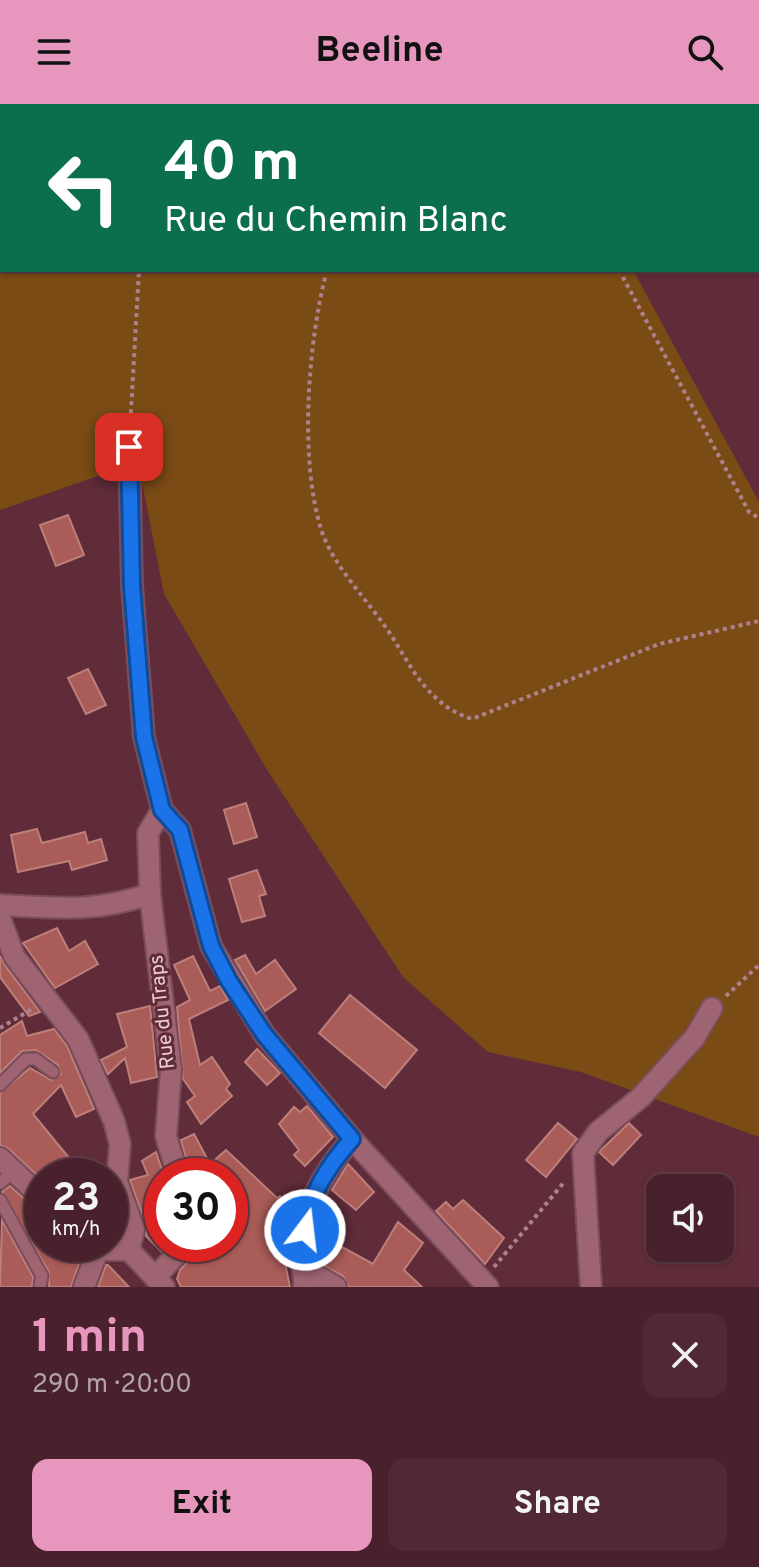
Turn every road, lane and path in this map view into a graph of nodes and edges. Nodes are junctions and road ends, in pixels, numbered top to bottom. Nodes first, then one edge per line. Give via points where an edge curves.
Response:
1 (139, 272) edge
2 (327, 272) edge
3 (620, 272) edge
4 (129, 447) joint
5 (759, 518) edge
6 (759, 621) edge
7 (162, 810) junction
8 (150, 894) junction
9 (0, 905) edge
10 (0, 918) edge
11 (759, 965) edge
12 (48, 1000) junction
13 (712, 1008) joint
14 (0, 1028) edge
15 (53, 1072) dead end
16 (0, 1085) edge
17 (352, 1139) junction
18 (583, 1153) junction
19 (173, 1158) edge
20 (5, 1170) edge
21 (24, 1184) edge
22 (0, 1200) edge
23 (129, 1250) joint
24 (90, 1262) edge
25 (175, 1262) edge
26 (305, 1282) edge
27 (160, 1284) edge
28 (485, 1284) edge
29 (40, 1287) edge
30 (84, 1287) edge
31 (336, 1287) edge
32 (591, 1287) edge

1 - 4 path
2 - 6 path via 307,395 308,446 321,529 428,693 452,713 472,719 659,644
3 - 5 path via 749,512
4 - 7 street via 132,586 144,737
7 - 8 street, Rue du Traps via 148,833
7 - 17 street via 180,830 211,946 229,981 264,1034
8 - 9 street via 75,911
8 - 19 street, Rue du Traps via 171,1070 166,1136
10 - 12 street via 14,956
11 - 13 path
12 - 14 path
12 - 23 street via 82,1046 114,1121 120,1144 117,1182 134,1229
13 - 18 street via 695,1037
15 - 16 lane via 36,1059 26,1059
17 - 26 street via 308,1204 301,1257
17 - 28 street
18 - 28 path via 576,1170
18 - 32 street
20 - 21 street
22 - 29 lane via 42,1276
23 - 27 street
24 - 30 street
25 - 27 street
26 - 31 street via 321,1278

